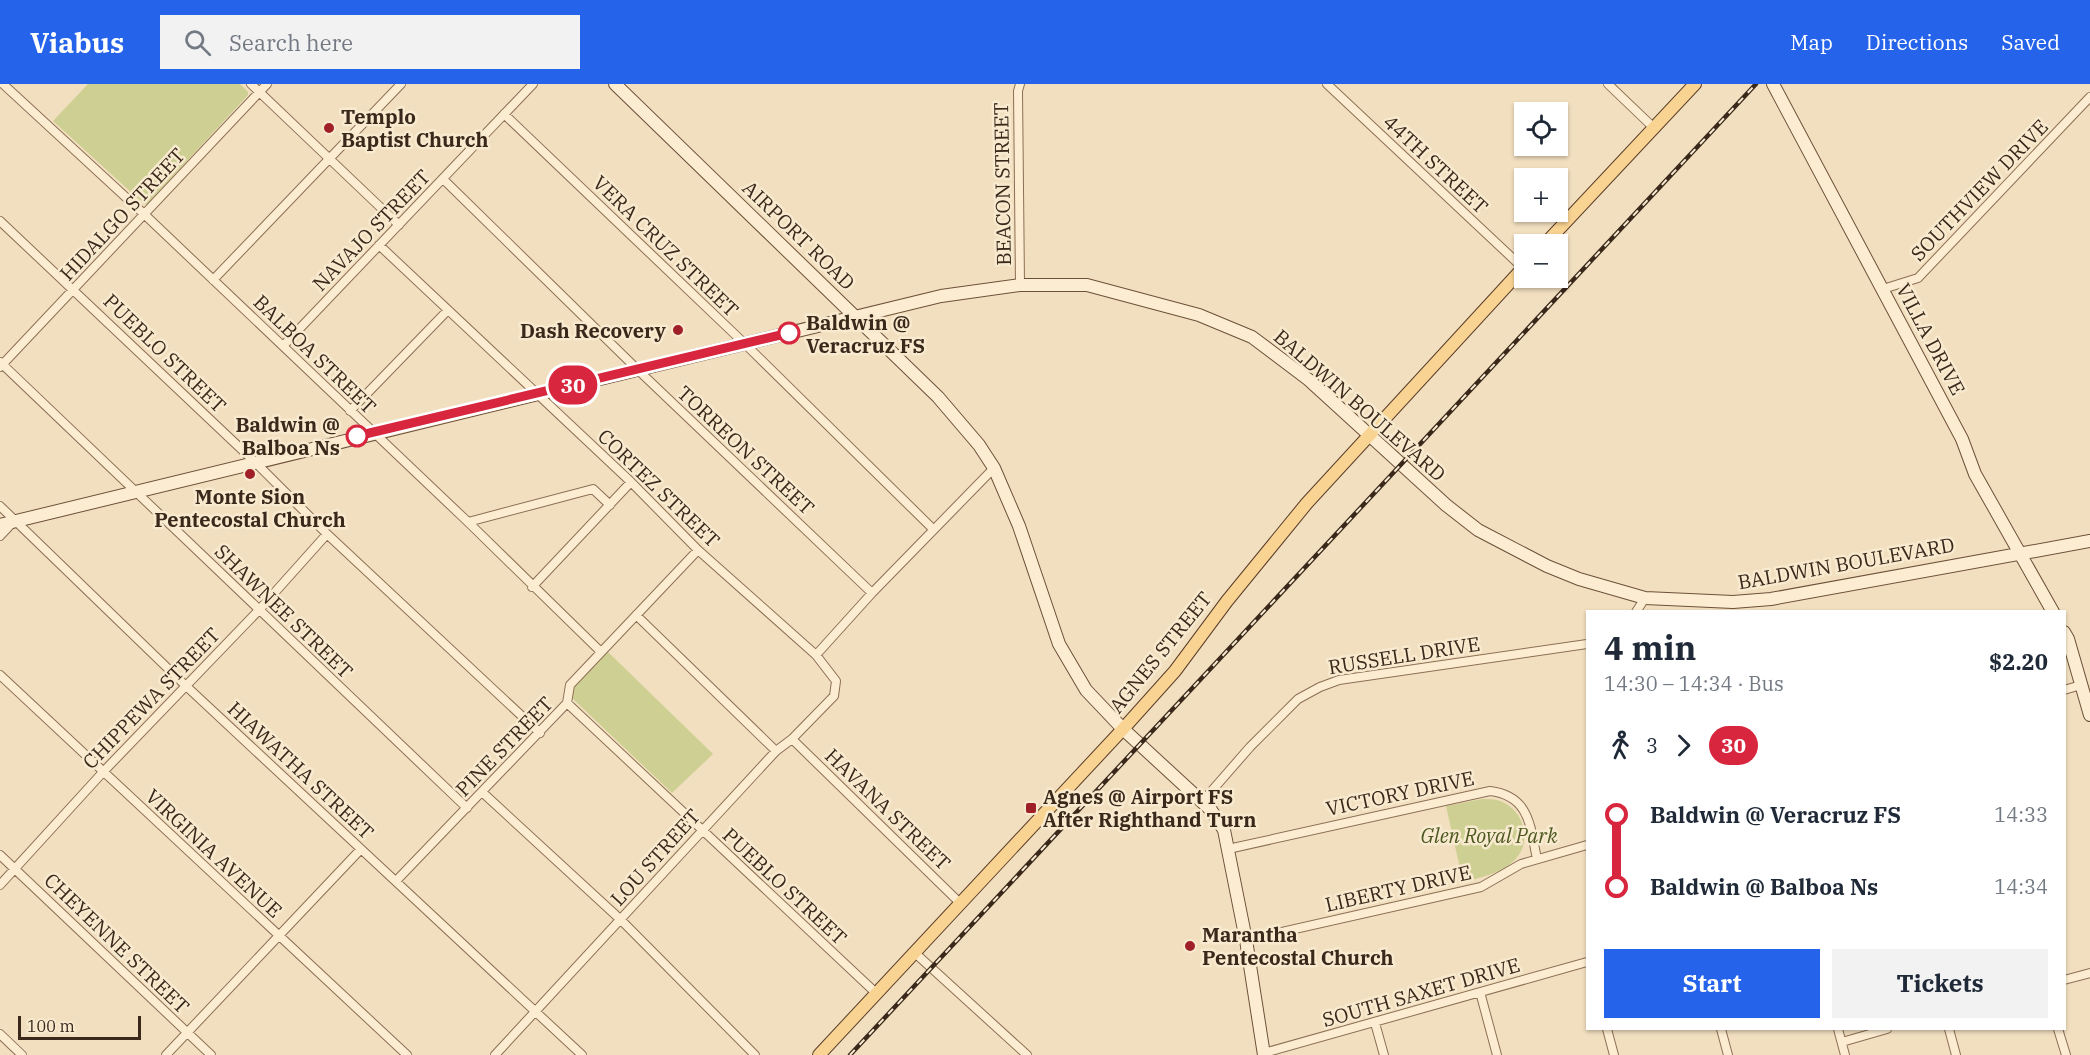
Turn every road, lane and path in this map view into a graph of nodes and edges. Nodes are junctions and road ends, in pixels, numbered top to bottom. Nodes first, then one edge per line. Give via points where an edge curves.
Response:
1 (3, 84) edge
2 (251, 84) edge
3 (267, 84) edge
4 (401, 84) edge
5 (533, 84) edge
6 (615, 84) edge
7 (1020, 84) edge
8 (1327, 84) edge
9 (1608, 84) edge
10 (1695, 84) edge
11 (1773, 84) edge
12 (260, 92) junction
13 (2090, 97) edge
14 (504, 114) junction
15 (1655, 129) junction
16 (329, 159) junction
17 (443, 179) junction
18 (144, 214) junction
19 (0, 221) edge
20 (399, 225) junction
21 (1555, 234) edge
22 (379, 245) junction
23 (1514, 260) edge
24 (1514, 278) edge
25 (213, 280) junction
26 (1020, 285) junction
27 (74, 289) junction
28 (1882, 289) junction
29 (448, 310) junction
30 (855, 317) junction
31 (745, 344) junction
32 (283, 346) junction
33 (1, 364) edge
34 (638, 370) junction
35 (535, 394) junction
36 (350, 411) junction
37 (373, 433) junction
38 (1370, 435) junction
39 (255, 462) junction
40 (994, 468) junction
41 (631, 482) junction
42 (138, 492) junction
43 (610, 505) junction
44 (0, 506) edge
45 (15, 521) junction
46 (468, 522) junction
47 (0, 525) edge
48 (933, 529) junction
49 (327, 534) junction
50 (0, 536) edge
51 (2090, 541) edge
52 (698, 550) junction
53 (2021, 552) junction
54 (532, 586) junction
55 (872, 592) junction
56 (1645, 598) junction
57 (259, 610) junction
58 (1637, 610) edge
59 (2052, 610) edge
60 (636, 615) junction
61 (2066, 638) edge
62 (1586, 644) edge
63 (600, 651) junction
64 (816, 655) junction
65 (0, 675) edge
66 (836, 681) joint
67 (185, 685) junction
68 (2081, 686) junction
69 (2066, 690) edge
70 (567, 703) junction
71 (2089, 708) edge
72 (1123, 729) junction
73 (540, 733) junction
74 (792, 739) junction
75 (776, 751) junction
76 (104, 771) junction
77 (482, 792) junction
78 (1202, 801) junction
79 (467, 808) junction
80 (701, 831) junction
81 (1586, 845) edge
82 (361, 849) junction
83 (1228, 849) junction
84 (0, 855) edge
85 (1537, 859) junction
86 (15, 869) junction
87 (396, 881) junction
88 (0, 885) edge
89 (960, 903) junction
90 (621, 920) junction
91 (279, 937) junction
92 (1246, 940) junction
93 (915, 953) junction
94 (1586, 962) edge
95 (2090, 973) edge
96 (2066, 979) edge
97 (1480, 992) junction
98 (876, 993) junction
99 (537, 1012) junction
100 (1375, 1023) junction
101 (1606, 1030) edge
102 (1721, 1030) edge
103 (1838, 1030) edge
104 (1884, 1030) edge
105 (1949, 1030) edge
106 (2058, 1030) edge
107 (187, 1033) junction
108 (0, 1034) edge
109 (1842, 1042) junction
110 (1264, 1054) edge
111 (22, 1055) edge
112 (166, 1055) edge
113 (211, 1055) edge
114 (407, 1055) edge
115 (495, 1055) edge
116 (582, 1055) edge
117 (755, 1055) edge
118 (819, 1055) edge
119 (1027, 1055) edge
120 (1384, 1055) edge
121 (1497, 1055) edge
122 (1614, 1055) edge
123 (1728, 1055) edge
124 (1845, 1055) edge
125 (1956, 1055) edge
126 (2066, 1055) edge

1 - 18 street, BALBOA STREET
2 - 12 street
3 - 12 street, HIDALGO STREET
4 - 16 street
5 - 14 street, NAVAJO STREET
6 - 30 main road, AIRPORT ROAD
7 - 26 street, BEACON STREET
8 - 23 street, 44TH STREET
9 - 15 street
10 - 15 main road
11 - 28 main road, VILLA DRIVE
12 - 16 street
12 - 18 street, HIDALGO STREET
13 - 28 street, SOUTHVIEW DRIVE via 1918,278
14 - 17 street, NAVAJO STREET
14 - 31 street, VERA CRUZ STREET
15 - 21 main road
16 - 20 street
16 - 25 street
17 - 20 street, NAVAJO STREET
17 - 34 street, TORREON STREET
18 - 25 street, BALBOA STREET
18 - 27 street, HIDALGO STREET
19 - 27 street, PUEBLO STREET
20 - 22 street, NAVAJO STREET
22 - 29 street, CORTEZ STREET
22 - 32 street, NAVAJO STREET
24 - 38 main road, AGNES STREET
25 - 32 street, BALBOA STREET
26 - 30 main road, BALDWIN BOULEVARD via 941,296
26 - 38 main road, BALDWIN BOULEVARD via 1087,285 1199,315 1252,337 1309,380
27 - 33 street, HIDALGO STREET
27 - 39 street, PUEBLO STREET
28 - 53 main road, VILLA DRIVE via 1962,439 1975,474
29 - 35 street, CORTEZ STREET
29 - 36 street
30 - 31 main road, BALDWIN BOULEVARD
30 - 40 main road, AIRPORT ROAD via 938,397
31 - 34 main road, BALDWIN BOULEVARD
31 - 48 street, VERA CRUZ STREET
32 - 36 street, BALBOA STREET
33 - 42 street, SHAWNEE STREET
34 - 35 main road, BALDWIN BOULEVARD
34 - 55 street, TORREON STREET
35 - 37 main road, BALDWIN BOULEVARD
35 - 41 street, CORTEZ STREET
36 - 37 street, BALBOA STREET
37 - 39 main road, BALDWIN BOULEVARD
37 - 46 street, BALBOA STREET
38 - 56 main road, BALDWIN BOULEVARD via 1446,506 1478,530 1547,566
38 - 72 main road, AGNES STREET via 1307,503
39 - 42 main road, BALDWIN BOULEVARD
39 - 49 street, PUEBLO STREET
40 - 48 street
40 - 72 main road, AIRPORT ROAD via 1019,526 1059,644 1086,690
41 - 43 street
41 - 52 street, CORTEZ STREET
42 - 45 main road, BALDWIN BOULEVARD
42 - 57 street, SHAWNEE STREET
43 - 46 street via 593,489
43 - 54 street
44 - 45 street, HIAWATHA STREET
45 - 47 main road, BALDWIN BOULEVARD
45 - 50 street
45 - 67 street, HIAWATHA STREET
46 - 54 street, BALBOA STREET
48 - 55 street
49 - 57 street, CHIPPEWA STREET
49 - 73 street, PUEBLO STREET
51 - 53 main road, BALDWIN BOULEVARD
52 - 60 street, PINE STREET
52 - 64 street, CORTEZ STREET
53 - 56 main road, BALDWIN BOULEVARD via 1771,599 1733,602
53 - 59 main road, VILLA DRIVE
54 - 63 street, BALBOA STREET
55 - 64 street
56 - 58 street
57 - 67 street, CHIPPEWA STREET
57 - 79 street, SHAWNEE STREET
60 - 63 street, PINE STREET
60 - 75 street
61 - 68 main road
62 - 78 street, RUSSELL DRIVE via 1339,680 1320,687 1298,699
63 - 70 street, PINE STREET via 570,686
64 - 66 street, CORTEZ STREET
65 - 76 street, VIRGINIA AVENUE
66 - 74 street, LOU STREET via 834,696
67 - 76 street, CHIPPEWA STREET
67 - 82 street, HIAWATHA STREET
68 - 69 street
68 - 71 main road
70 - 73 street, PINE STREET
70 - 80 street, PUEBLO STREET
72 - 78 main road, AIRPORT ROAD
72 - 89 main road, AGNES STREET
73 - 77 street, PINE STREET
74 - 75 street, LOU STREET
74 - 89 street, HAVANA STREET
75 - 80 street, LOU STREET
76 - 86 street, CHIPPEWA STREET
76 - 91 street, VIRGINIA AVENUE
77 - 79 street, PINE STREET
77 - 90 street
78 - 83 main road, AIRPORT ROAD via 1218,818
79 - 87 street, PINE STREET
80 - 90 street, LOU STREET
80 - 98 street, PUEBLO STREET
81 - 85 street, LIBERTY DRIVE
82 - 87 street, HIAWATHA STREET
82 - 91 street
83 - 85 street, VICTORY DRIVE via 1490,790 1508,795 1527,814
83 - 92 main road, AIRPORT ROAD
84 - 86 street, CHEYENNE STREET
85 - 92 street, LIBERTY DRIVE via 1481,887
86 - 88 street, CHIPPEWA STREET
86 - 107 street, CHEYENNE STREET
87 - 99 street, HIAWATHA STREET
89 - 93 main road, AGNES STREET
90 - 99 street, LOU STREET
90 - 117 street
91 - 107 street
91 - 114 street, VIRGINIA AVENUE
92 - 110 main road, AIRPORT ROAD
93 - 98 main road, AGNES STREET
93 - 119 street
94 - 97 street, SOUTH SAXET DRIVE
95 - 96 street
97 - 100 street, SOUTH SAXET DRIVE
97 - 121 street
98 - 118 main road, AGNES STREET
99 - 115 street, LOU STREET
99 - 116 street, HIAWATHA STREET
100 - 110 street, SOUTH SAXET DRIVE
100 - 120 street
101 - 122 street
102 - 123 street
103 - 109 street
104 - 109 street
105 - 125 street
106 - 126 street
107 - 112 street
107 - 113 street, CHEYENNE STREET
108 - 111 street
109 - 124 street

